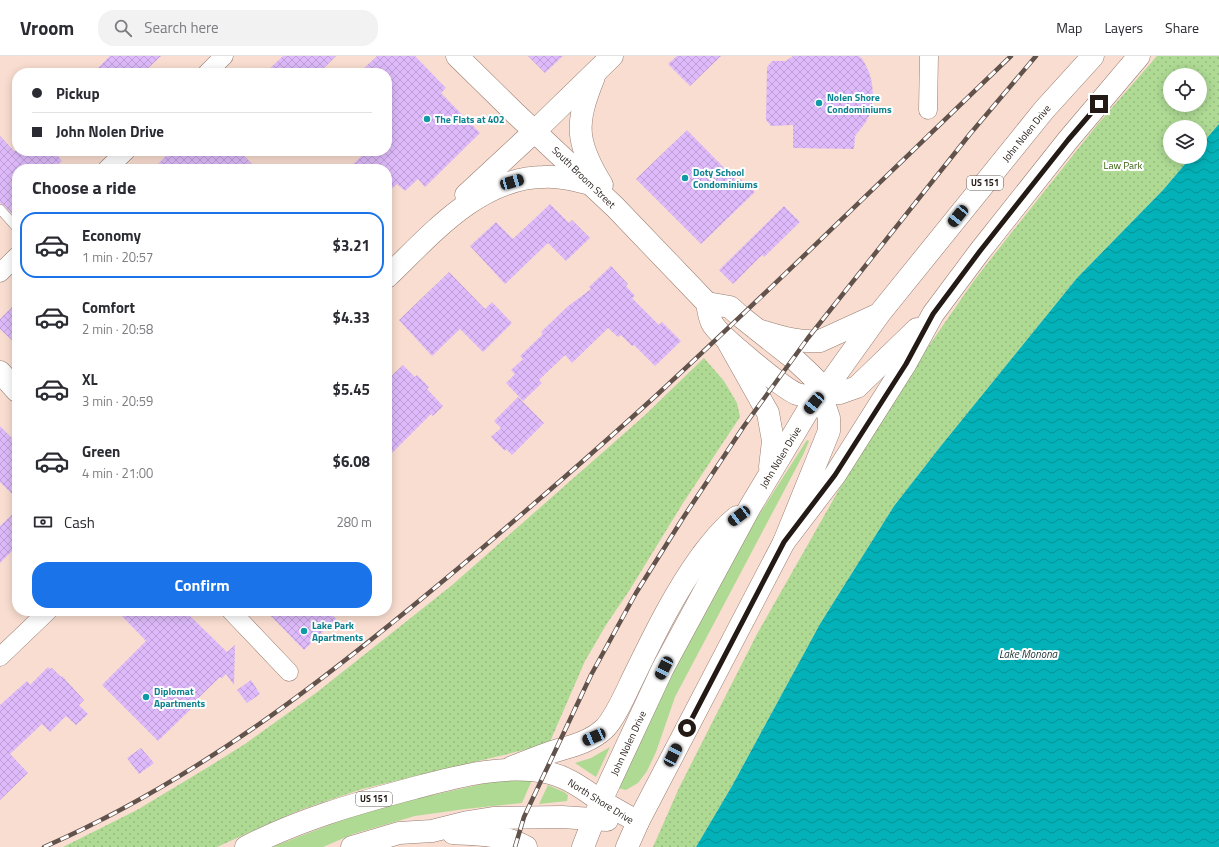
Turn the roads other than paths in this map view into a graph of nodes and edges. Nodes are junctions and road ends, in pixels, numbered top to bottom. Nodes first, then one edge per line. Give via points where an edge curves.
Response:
1 (224, 56) edge
2 (457, 56) edge
3 (612, 56) edge
4 (929, 56) edge
5 (1093, 56) edge
6 (1139, 56) edge
7 (212, 68) edge
8 (596, 72) junction
9 (928, 110) dead end
10 (535, 131) junction
11 (121, 156) edge
12 (113, 164) edge
13 (591, 184) junction
14 (615, 207) junction
15 (0, 210) edge
16 (454, 213) junction
17 (12, 223) edge
18 (12, 261) edge
19 (0, 273) edge
20 (392, 273) edge
21 (707, 302) junction
22 (880, 313) junction
23 (933, 314) junction
24 (758, 330) junction
25 (727, 340) junction
26 (0, 372) edge
27 (12, 385) edge
28 (821, 394) junction
29 (769, 473) junction
30 (750, 507) junction
31 (784, 542) junction
32 (43, 616) edge
33 (236, 616) edge
34 (0, 657) edge
35 (289, 672) dead end
36 (507, 769) junction
37 (597, 810) junction
38 (638, 822) junction
39 (432, 831) junction
40 (246, 847) edge
41 (352, 847) edge
42 (526, 847) edge
43 (583, 847) edge
44 (627, 847) edge

1 - 7 street
2 - 10 main road, South Broom Street
3 - 8 main road
4 - 9 street
5 - 22 main road, John Nolen Drive / US 151 via 1044,110
6 - 23 main road via 1068,140
8 - 10 main road
8 - 14 main road via 582,112 582,140 591,168
10 - 13 main road, South Broom Street
10 - 16 main road via 464,198
11 - 12 street
13 - 14 main road, South Broom Street
13 - 16 main road via 554,177 521,180 504,184
14 - 21 main road, South Broom Street
15 - 17 lane
16 - 20 main road
18 - 19 street
21 - 24 main road via 730,307
21 - 25 main road via 712,323
22 - 24 main road via 820,341 794,340
22 - 28 main road, John Nolen Drive / US 151
23 - 28 main road via 857,388 840,393
23 - 31 main road via 906,364 835,475
24 - 28 main road via 816,380
25 - 28 main road via 795,394
25 - 29 main road via 768,413 773,441
26 - 27 main road
28 - 29 main road, John Nolen Drive / US 151 via 806,412
28 - 31 main road via 829,418 829,432
29 - 30 main road, John Nolen Drive / US 151
30 - 36 main road, US 151 via 727,524 686,578 605,728 594,737 576,745
30 - 37 main road, John Nolen Drive via 650,695
31 - 38 main road
32 - 34 street
33 - 35 street
36 - 37 main road, North Shore Drive via 545,772 562,777 575,783
36 - 40 main road, North Shore Drive / US 151 via 431,784 341,808
37 - 38 main road, North Shore Drive
37 - 39 main road, North Shore Drive via 562,817 493,818
37 - 43 main road, John Nolen Drive
38 - 44 main road
39 - 41 main road, North Shore Drive via 398,834
39 - 42 main road via 503,837

